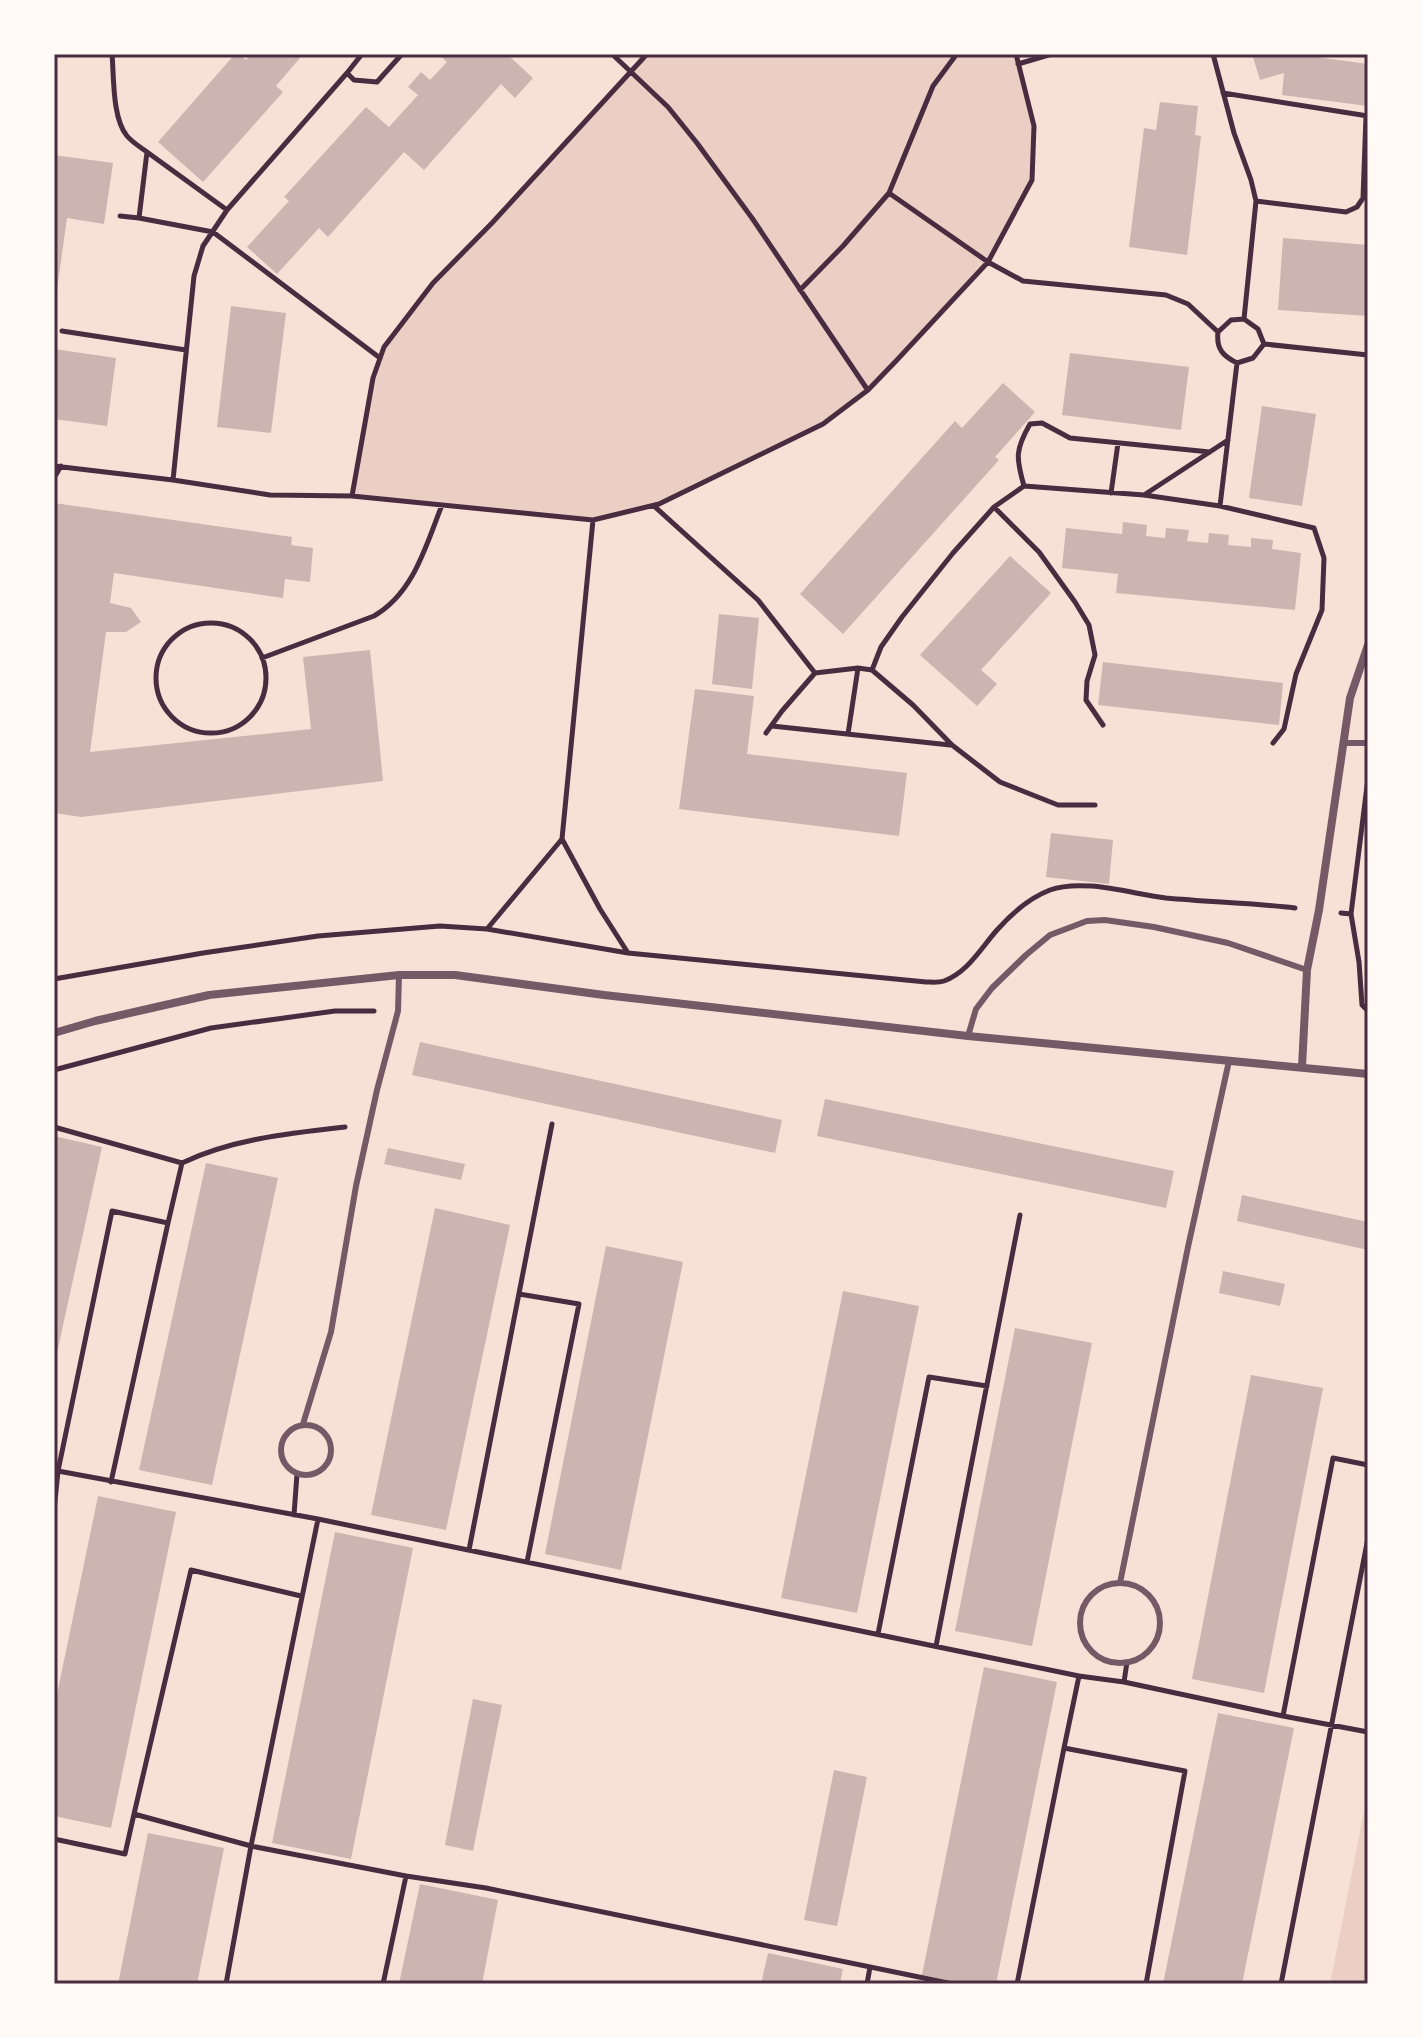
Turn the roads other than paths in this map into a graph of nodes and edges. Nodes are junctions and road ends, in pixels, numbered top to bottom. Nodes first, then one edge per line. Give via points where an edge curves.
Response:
1 (1368, 645) edge
2 (1343, 743) junction
3 (1368, 743) edge
4 (1307, 970) junction
5 (399, 975) junction
6 (54, 1033) edge
7 (968, 1036) junction
8 (1229, 1061) junction
9 (1302, 1067) junction
10 (1368, 1074) edge
11 (303, 1424) junction
12 (1120, 1583) junction

1 - 2 street via 1350,698
2 - 3 lane
2 - 4 street
4 - 7 lane via 1228,943 1154,927 1087,921 1050,935 1026,955 976,1009
4 - 9 street
5 - 6 street via 209,995
5 - 7 street via 455,975
5 - 11 lane via 398,1011 356,1186 331,1332
7 - 8 street
8 - 9 street
8 - 12 lane
9 - 10 street
11 - 11 lane via 319,1428 331,1449 321,1471 305,1476 280,1456 288,1432
12 - 12 lane via 1145,1591 1159,1612 1157,1638 1150,1649 1127,1662 1102,1658 1084,1639 1081,1626 1095,1591

